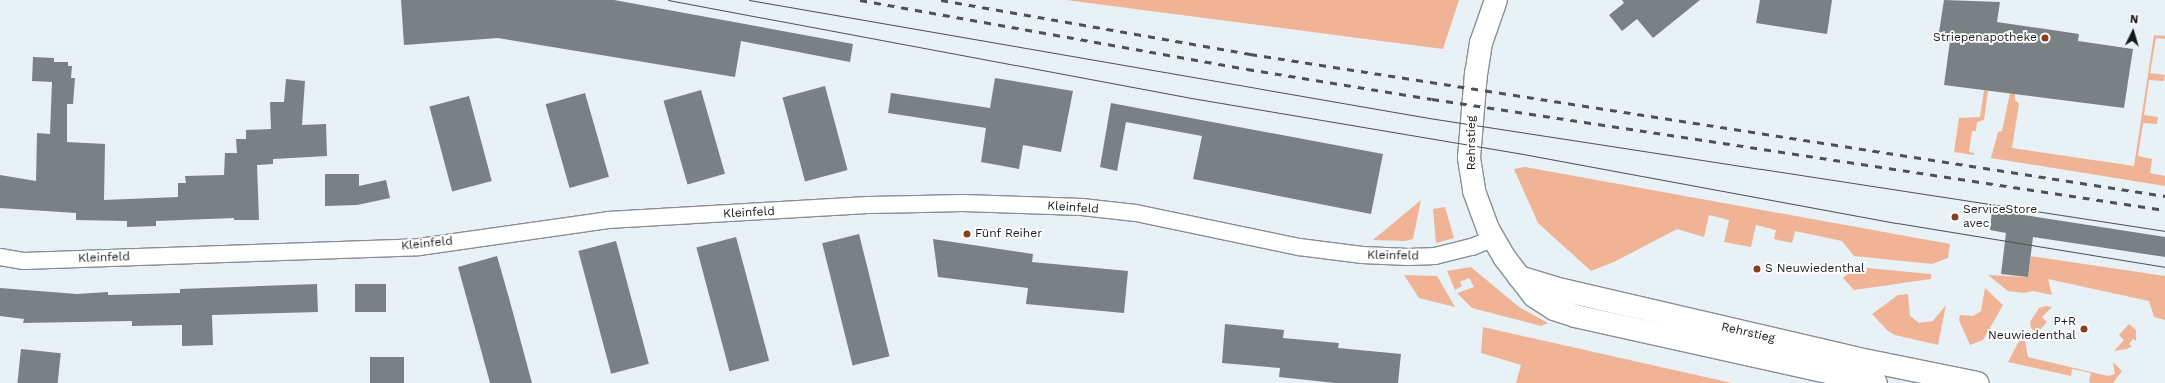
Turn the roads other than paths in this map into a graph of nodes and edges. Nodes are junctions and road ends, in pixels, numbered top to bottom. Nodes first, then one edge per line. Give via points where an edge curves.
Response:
1 (1496, 0) edge
2 (1494, 238) junction
3 (0, 257) edge
4 (1519, 277) junction
5 (1876, 383) edge
6 (1977, 383) edge

1 - 2 street, Rehrstieg via 1481,42 1469,158 1478,206
2 - 3 street, Kleinfeld via 1467,249 1435,256 1362,255 1299,247 1136,213 1082,207 970,203 868,205 608,220 419,247 23,261
2 - 4 street, Rehrstieg
4 - 5 street, Rehrstieg via 1534,296 1554,309 1575,316
4 - 6 street, Rehrstieg via 1582,295 1854,358

